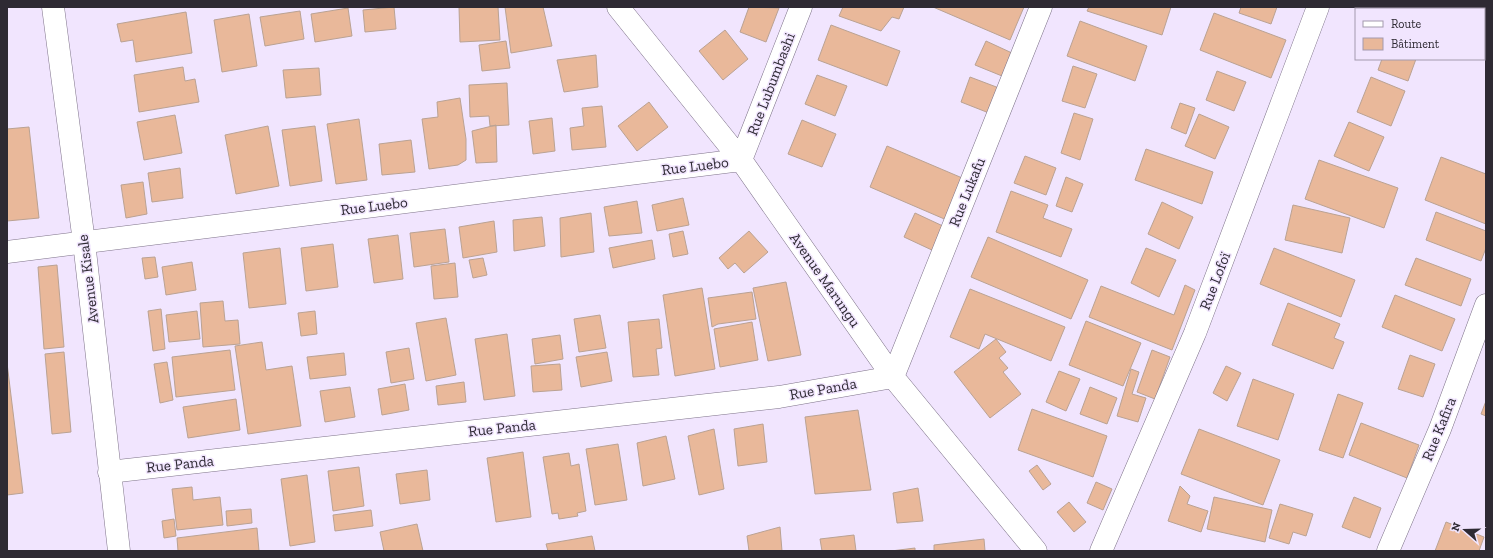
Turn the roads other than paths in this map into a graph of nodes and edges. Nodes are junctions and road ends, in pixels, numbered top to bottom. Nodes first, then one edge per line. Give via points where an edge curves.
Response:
1 (53, 7) edge
2 (618, 7) edge
3 (801, 7) edge
4 (1040, 7) edge
5 (1318, 7) edge
6 (741, 160) junction
7 (84, 242) junction
8 (7, 252) edge
9 (1486, 305) edge
10 (893, 377) junction
11 (109, 472) junction
12 (119, 551) edge
13 (1036, 551) edge
14 (1101, 551) edge
15 (1388, 551) edge

1 - 7 street, Avenue Kisale
2 - 6 street, Avenue Marungu
3 - 6 street, Rue Lubumbashi
4 - 10 street, Rue Lukafu
5 - 14 street, Rue Lofoï via 1195,333
6 - 7 street, Rue Luebo
6 - 10 street, Avenue Marungu
7 - 8 street, Rue Luebo
7 - 11 street, Avenue Kisale
9 - 15 street, Rue Kafira via 1440,429
10 - 11 street, Rue Panda via 779,397
10 - 13 street, Avenue Marungu
11 - 12 street, Avenue Kisale

